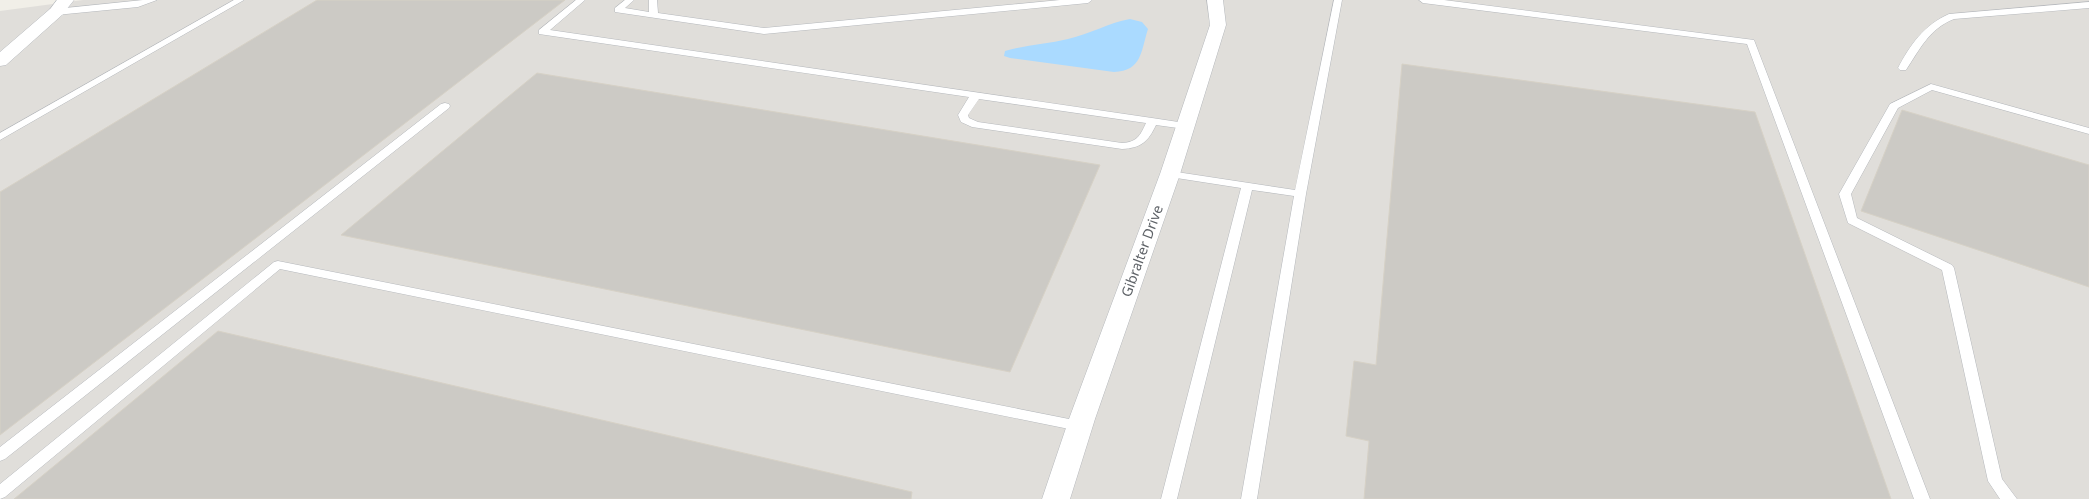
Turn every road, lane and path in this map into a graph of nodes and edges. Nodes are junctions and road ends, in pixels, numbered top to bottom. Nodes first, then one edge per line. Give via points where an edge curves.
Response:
1 (153, 0) edge
2 (240, 0) edge
3 (581, 0) edge
4 (630, 0) edge
5 (653, 0) edge
6 (1088, 0) edge
7 (1215, 0) edge
8 (1338, 0) edge
9 (1423, 0) edge
10 (2089, 5) edge
11 (61, 6) edge
12 (654, 14) junction
13 (0, 61) edge
14 (1903, 68) dead end
15 (976, 95) junction
16 (445, 106) dead end
17 (1152, 121) junction
18 (1185, 126) junction
19 (2089, 131) edge
20 (0, 137) edge
21 (1170, 174) junction
22 (1247, 186) junction
23 (1300, 194) junction
24 (1079, 426) junction
25 (0, 455) edge
26 (0, 493) edge
27 (1056, 499) edge
28 (1169, 499) edge
29 (1249, 499) edge
30 (1922, 499) edge
31 (2010, 499) edge

1 - 11 lane via 138,4
2 - 20 lane
3 - 15 lane via 542,32
4 - 12 lane via 618,10
5 - 12 lane
6 - 12 lane via 764,31
7 - 18 street, Gibralter Drive via 1218,25
8 - 23 lane
9 - 30 lane via 1751,42
10 - 14 lane via 1952,16 1935,24 1924,35
11 - 13 street
15 - 17 lane
15 - 17 lane via 963,115 965,120 976,125 1133,146 1144,139
16 - 25 lane
17 - 18 lane
18 - 21 street, Gibralter Drive
19 - 31 lane via 1931,87 1894,106 1845,194 1852,220 1948,268 1995,481
21 - 22 lane
21 - 24 street, Gibralter Drive
22 - 23 lane
22 - 28 lane
23 - 29 lane
24 - 26 lane via 278,265
24 - 27 street, Gibralter Drive

